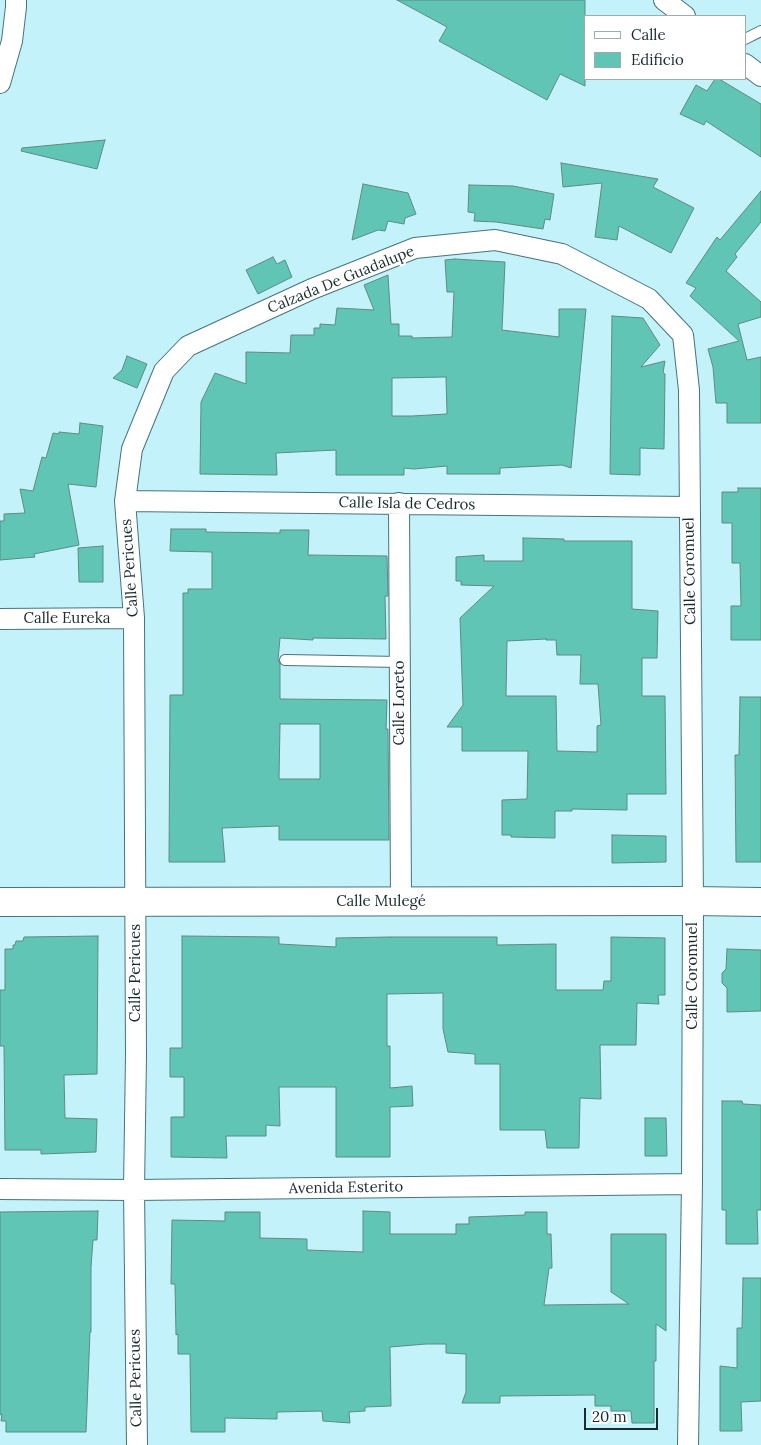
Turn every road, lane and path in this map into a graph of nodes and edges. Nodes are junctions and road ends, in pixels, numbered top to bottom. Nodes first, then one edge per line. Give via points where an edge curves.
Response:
1 (16, 0) edge
2 (664, 0) edge
3 (684, 15) edge
4 (761, 31) edge
5 (746, 38) edge
6 (746, 65) edge
7 (761, 76) edge
8 (0, 83) edge
9 (125, 502) junction
10 (398, 503) junction
11 (689, 507) junction
12 (134, 618) junction
13 (0, 619) edge
14 (285, 660) dead end
15 (400, 662) junction
16 (693, 901) junction
17 (0, 902) edge
18 (401, 902) junction
19 (761, 902) edge
20 (135, 903) junction
21 (692, 1184) junction
22 (0, 1189) edge
23 (134, 1190) junction
24 (137, 1445) edge
25 (688, 1445) edge

1 - 8 street via 12,41
2 - 3 street
4 - 5 lane
6 - 7 street
9 - 10 street, Calle Isla de Cedros
9 - 11 street, Calzada De Guadalupe via 132,449 164,372 188,346 312,289 415,248 495,240 562,254 649,299 683,335 688,390
9 - 12 street, Calle Pericues
10 - 11 street, Calle Isla de Cedros
10 - 15 street, Calle Loreto
11 - 16 street, Calle Coromuel
12 - 13 street, Calle Eureka
12 - 20 street, Calle Pericues
14 - 15 lane
15 - 18 street, Calle Loreto
16 - 18 street, Calle Mulegé
16 - 19 street, Calle Mulegé
16 - 21 street, Calle Coromuel
17 - 20 street, Calle Mulegé
18 - 20 street, Calle Mulegé
20 - 23 street, Calle Pericues
21 - 23 street, Avenida Esterito
21 - 25 street, Calle Coromuel
22 - 23 street, Avenida Esterito
23 - 24 street, Calle Pericues

